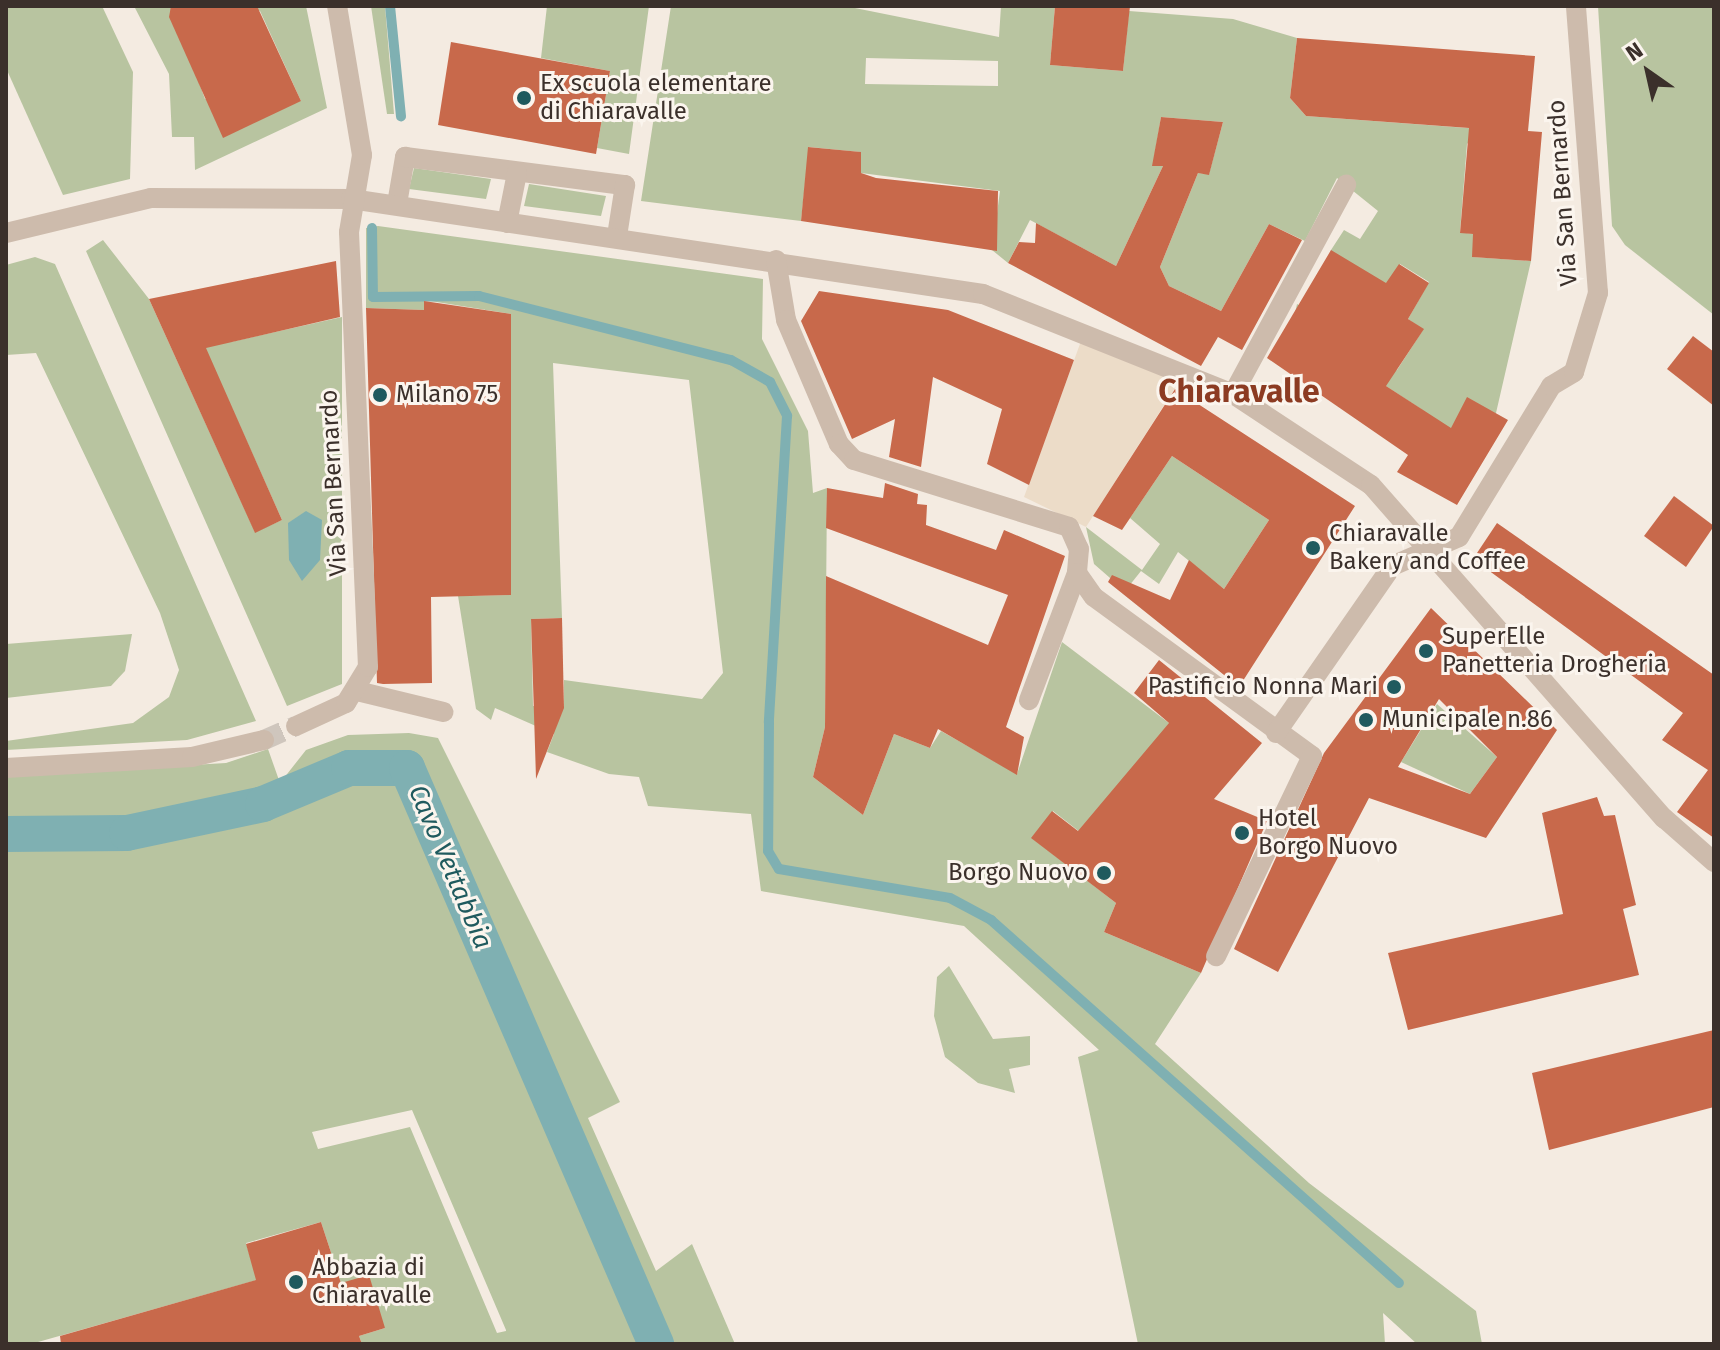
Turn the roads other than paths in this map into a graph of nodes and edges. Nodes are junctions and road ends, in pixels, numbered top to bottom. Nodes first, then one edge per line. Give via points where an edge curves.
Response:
1 (337, 6) edge
2 (1576, 6) edge
3 (517, 173) junction
4 (1346, 185) dead end
5 (351, 199) junction
6 (397, 204) junction
7 (507, 223) junction
8 (6, 233) edge
9 (617, 236) junction
10 (776, 260) junction
11 (1233, 394) junction
12 (1422, 548) junction
13 (1077, 573) junction
14 (357, 691) junction
15 (1029, 700) dead end
16 (443, 712) dead end
17 (296, 726) tunnel mouth
18 (1276, 733) junction
19 (264, 740) tunnel mouth
20 (6, 768) edge
21 (1714, 862) edge
22 (1216, 956) dead end

1 - 5 street, Via San Bernardo via 362,155
2 - 12 street, Via San Bernardo via 1598,293 1574,372 1551,386 1459,537
3 - 6 street via 405,157
3 - 7 street
3 - 9 street via 625,185
4 - 11 street
5 - 6 street
5 - 8 street via 151,198
5 - 14 street, Via San Bernardo via 368,667
6 - 7 street
7 - 9 street
9 - 10 street
10 - 11 street via 983,294
10 - 13 street via 786,320 839,444 854,460 1069,527 1079,549
11 - 12 street via 1371,485
12 - 18 street, Via San Bernardo via 1392,566
12 - 21 street via 1664,818
13 - 15 street
13 - 18 street via 1094,597
14 - 16 street
14 - 17 street
18 - 22 street via 1312,756
19 - 20 street via 192,757

